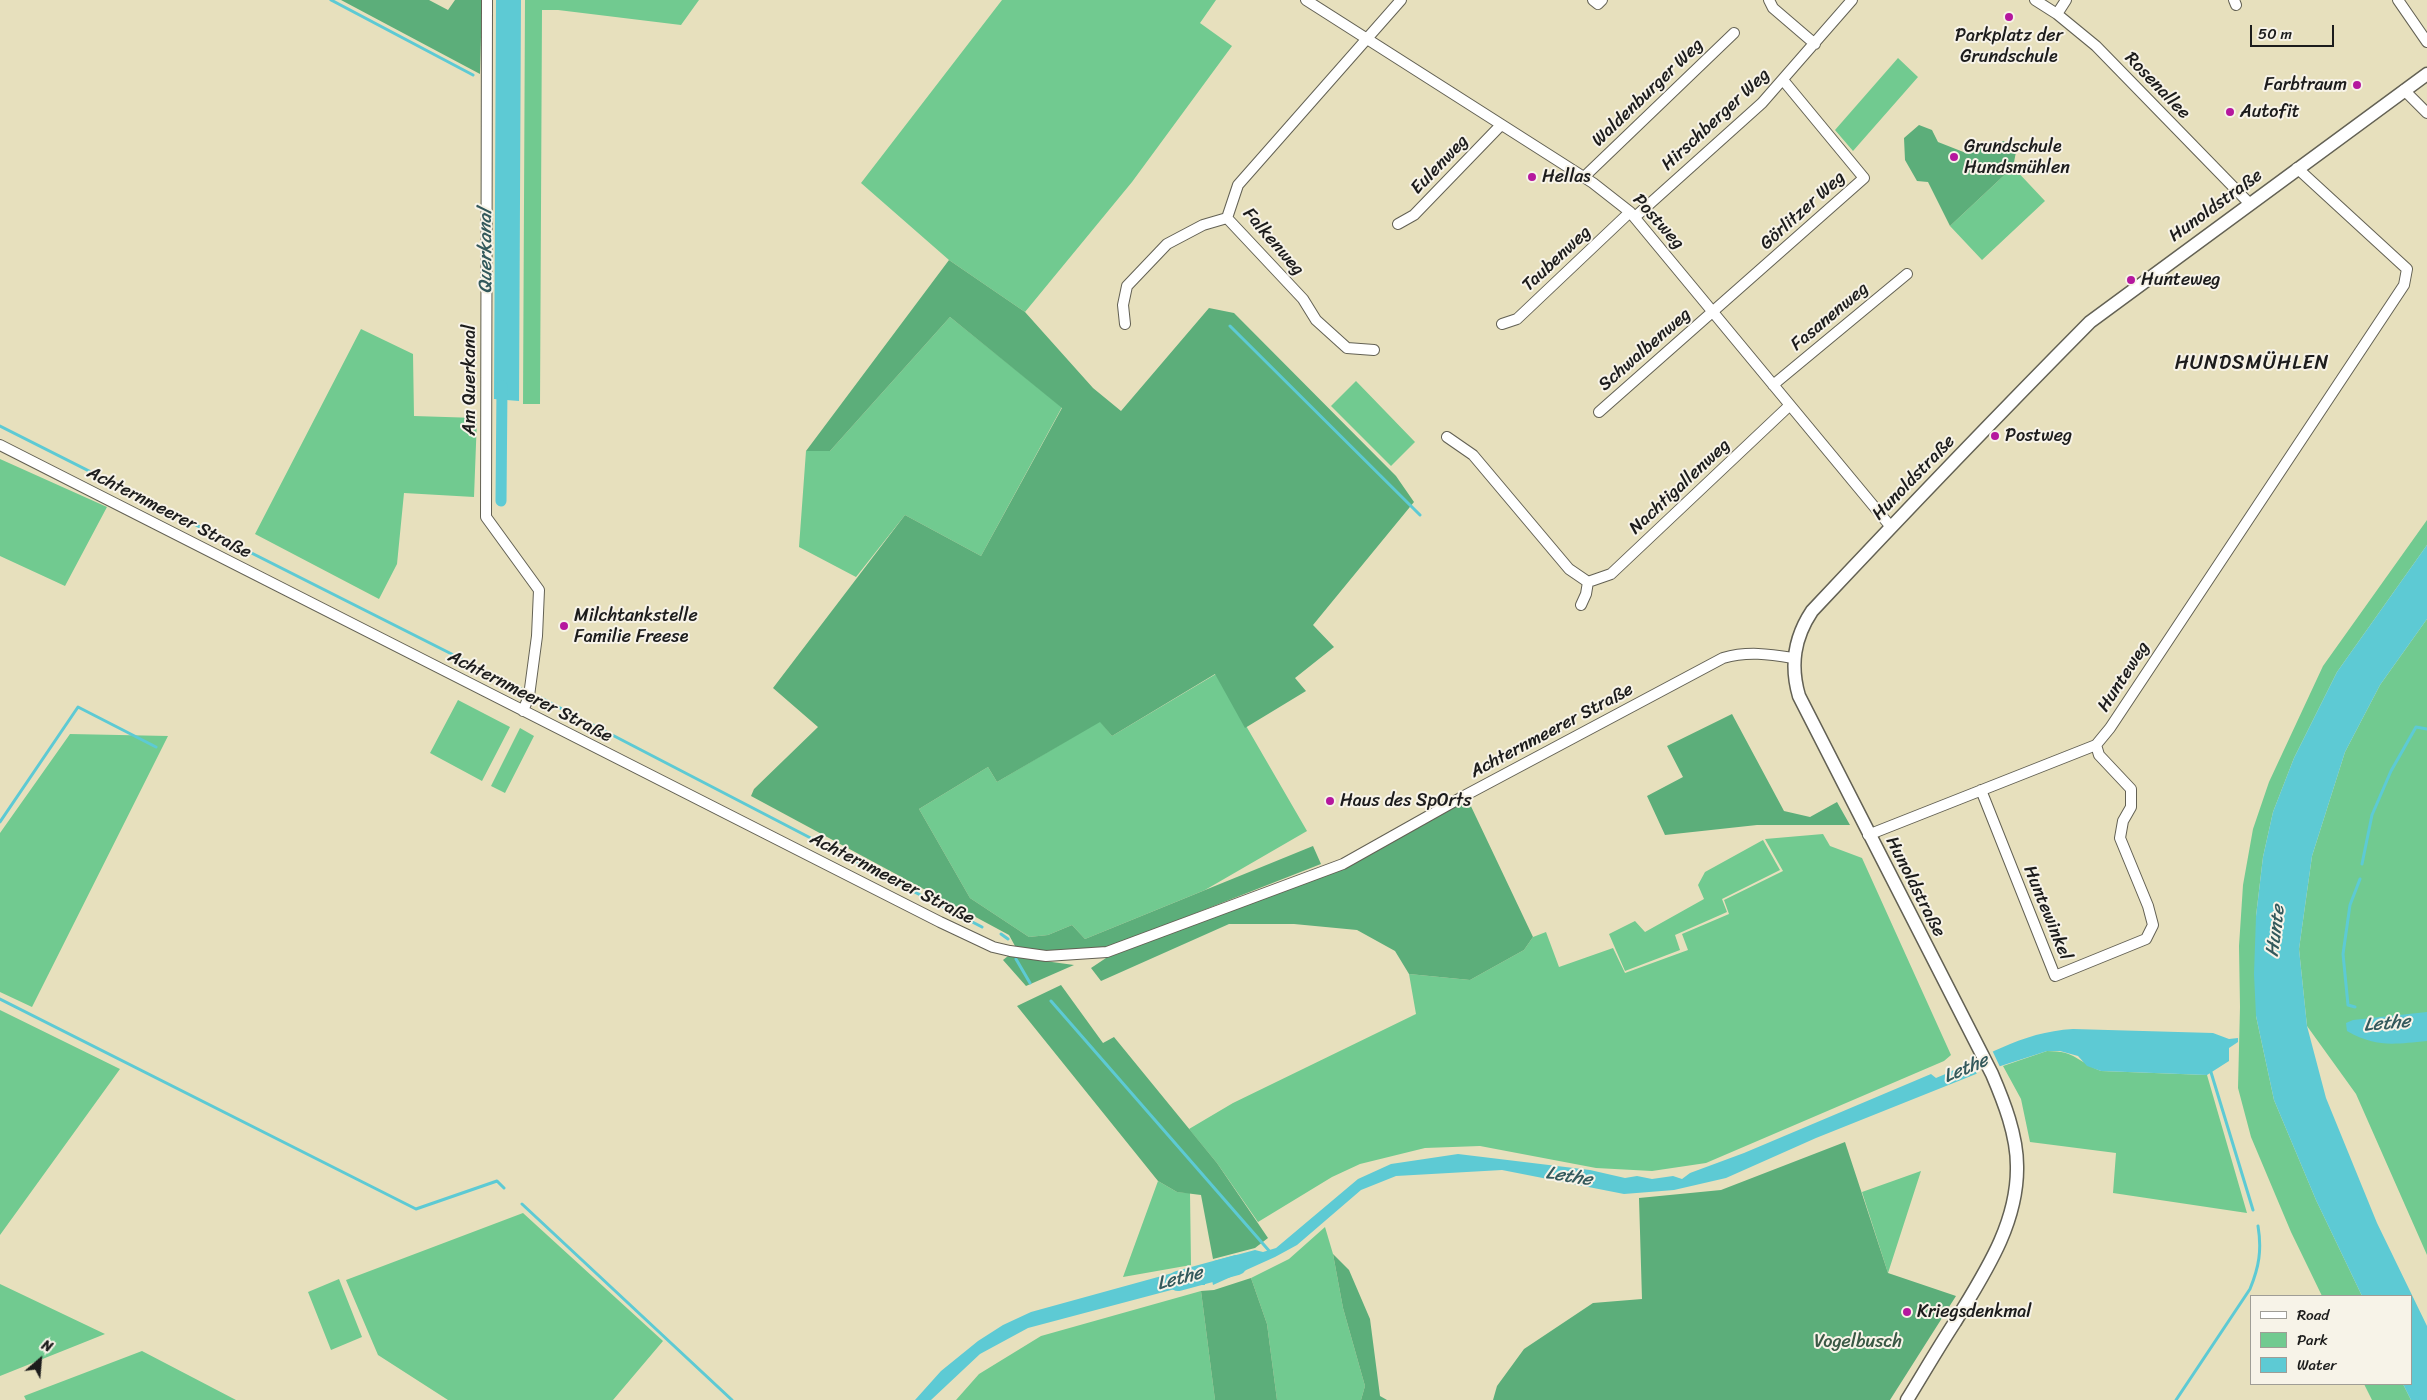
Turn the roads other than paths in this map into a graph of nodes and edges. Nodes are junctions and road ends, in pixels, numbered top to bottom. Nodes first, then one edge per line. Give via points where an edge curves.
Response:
1 (487, 0) edge
2 (1306, 0) edge
3 (1401, 0) edge
4 (1593, 0) edge
5 (1602, 0) edge
6 (1769, 0) edge
7 (1852, 0) edge
8 (2035, 0) edge
9 (2066, 0) edge
10 (2398, 0) edge
11 (2057, 14) junction
12 (1734, 33) dead end
13 (1368, 39) junction
14 (2427, 42) edge
15 (1815, 44) junction
16 (2427, 74) edge
17 (1784, 80) junction
18 (2404, 90) junction
19 (2427, 113) edge
20 (1501, 125) junction
21 (2297, 168) junction
22 (1584, 177) junction
23 (2249, 203) junction
24 (1633, 214) junction
25 (1228, 218) junction
26 (1398, 224) dead end
27 (1907, 274) dead end
28 (1713, 313) junction
29 (1125, 324) dead end
30 (1502, 324) dead end
31 (1374, 350) dead end
32 (1773, 385) junction
33 (1789, 406) junction
34 (1599, 412) dead end
35 (1447, 437) dead end
36 (0, 445) edge
37 (1891, 527) junction
38 (1588, 582) junction
39 (1581, 605) dead end
40 (1793, 658) junction
41 (523, 711) junction
42 (2096, 745) junction
43 (1981, 790) junction
44 (1868, 835) junction
45 (1907, 1400) edge

1 - 41 street, Am Querkanal via 486,516 539,590 529,696
2 - 13 street, Postweg
3 - 13 street, Falkenweg
4 - 5 street via 1598,4
6 - 15 street via 1772,8
7 - 15 street, Hirschberger Weg
8 - 11 street, Rosenallee
9 - 11 street
10 - 14 street
11 - 23 street, Rosenallee via 2096,46
12 - 22 street, Waldenburger Weg
13 - 20 street, Postweg
13 - 25 street, Falkenweg via 1238,185
15 - 17 street, Hirschberger Weg
16 - 18 street, Hunoldstraße
17 - 24 street, Hirschberger Weg via 1755,110
17 - 28 street, Görlitzer Weg via 1864,178
18 - 19 street
18 - 21 street, Hunoldstraße
20 - 22 street, Postweg
20 - 26 street, Eulenweg via 1414,215
21 - 23 street, Hunoldstraße
21 - 42 street, Hunteweg via 2407,269 2404,285
22 - 24 street, Postweg
23 - 37 street, Hunoldstraße via 2090,322
24 - 28 street, Postweg
24 - 30 street, Taubenweg via 1517,319
25 - 29 street via 1203,226 1161,251 1127,286 1123,305
25 - 31 street, Falkenweg via 1303,299 1316,320 1347,348
27 - 32 street, Fasanenweg
28 - 32 street, Postweg
28 - 34 street, Schwalbenweg
32 - 33 street, Postweg
33 - 37 street, Postweg
33 - 38 street, Nachtigallenweg via 1612,574
35 - 38 street via 1473,455 1568,569
36 - 41 street, Achternmeerer Straße
37 - 40 street, Hunoldstraße via 1812,611 1802,626
38 - 39 street
40 - 41 street, Achternmeerer Straße via 1766,653 1723,658 1343,864 1094,955 1046,956 993,947
40 - 44 street, Hunoldstraße via 1799,696
42 - 43 street, Hunteweg
42 - 43 street, Huntewinkel via 2099,755 2131,789 2131,807 2123,821 2120,838 2153,925 2146,939 2055,976
43 - 44 street, Hunteweg
44 - 45 street, Hunoldstraße via 1992,1074 2002,1098 2018,1164 2016,1194 1997,1250

